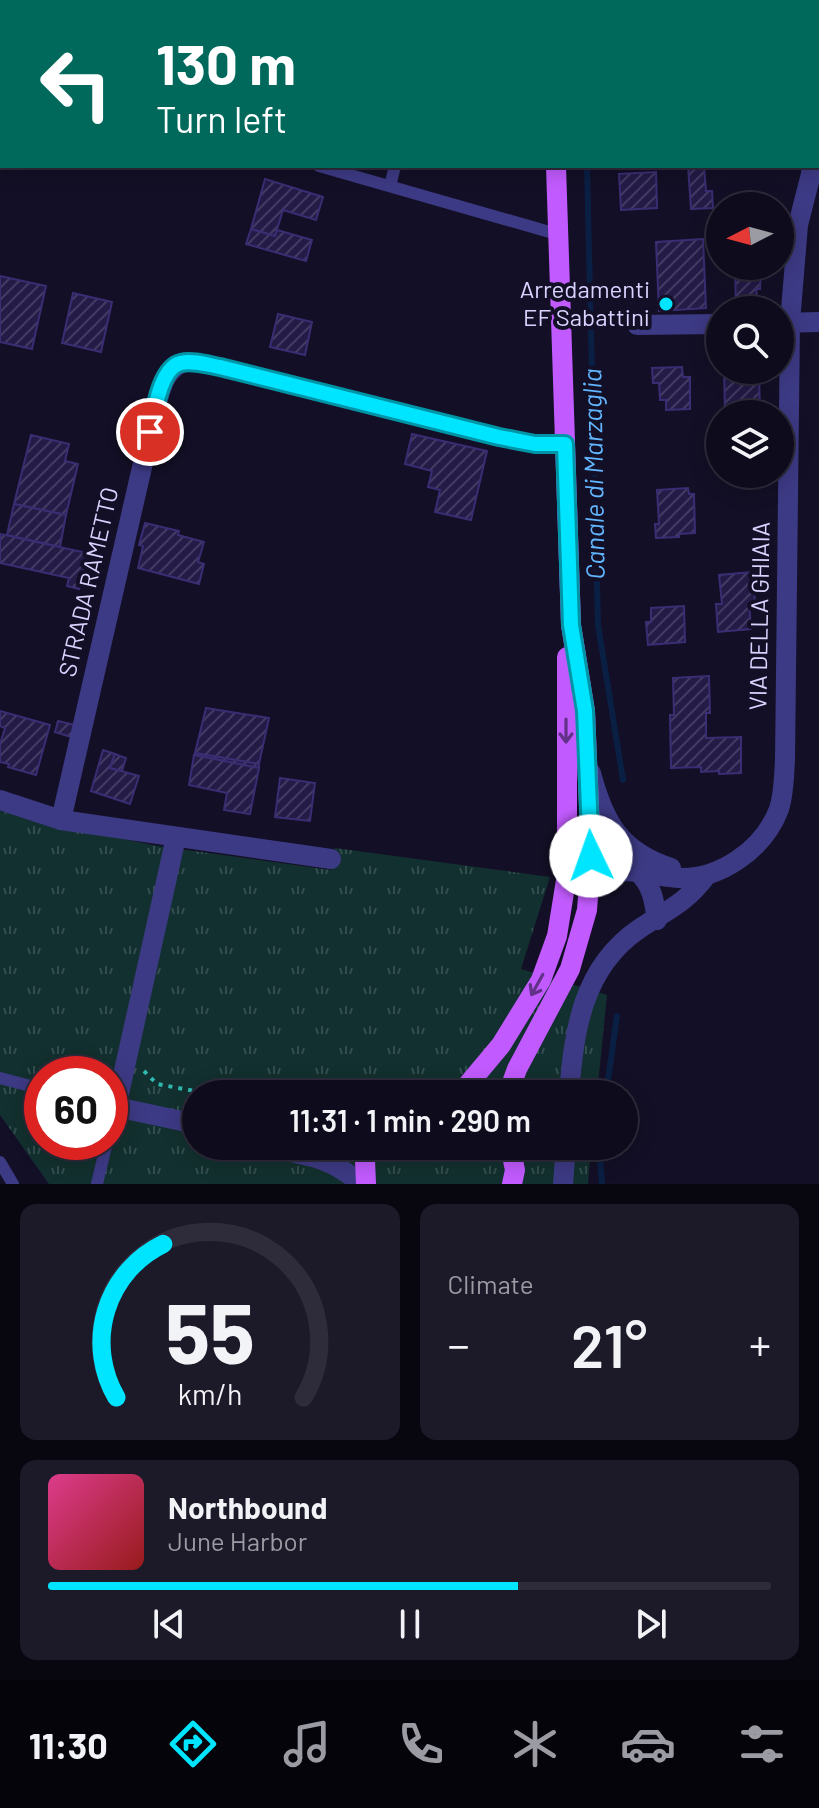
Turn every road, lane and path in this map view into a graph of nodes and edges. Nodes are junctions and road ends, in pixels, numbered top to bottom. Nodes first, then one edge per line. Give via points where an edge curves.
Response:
1 (326, 168) edge
2 (394, 168) edge
3 (556, 168) edge
4 (812, 168) edge
5 (390, 186) junction
6 (560, 235) junction
7 (788, 296) edge
8 (794, 322) edge
9 (819, 322) edge
10 (706, 324) edge
11 (637, 325) dead end
12 (181, 363) joint
13 (785, 384) edge
14 (565, 444) junction
15 (571, 625) junction
16 (587, 757) junction
17 (0, 800) edge
18 (61, 820) junction
19 (176, 837) junction
20 (331, 859) dead end
21 (637, 871) junction
22 (706, 876) junction
23 (589, 885) junction
24 (657, 920) junction
25 (125, 1056) edge
26 (141, 1067) dead end
27 (0, 1078) edge
28 (472, 1080) edge
29 (513, 1080) edge
30 (571, 1080) edge
31 (24, 1084) edge
32 (182, 1089) edge
33 (128, 1110) edge
34 (182, 1121) edge
35 (103, 1160) edge
36 (323, 1160) edge
37 (365, 1160) edge
38 (513, 1160) edge
39 (565, 1160) edge
40 (0, 1162) edge
41 (13, 1184) edge
42 (97, 1184) edge
43 (364, 1184) edge
44 (512, 1184) edge
45 (563, 1184) edge

1 - 5 lane
2 - 5 lane
3 - 6 main road
4 - 7 street, VIA DELLA GHIAIA
5 - 6 lane
6 - 14 main road
8 - 9 street
10 - 11 street
12 - 14 lane via 220,367 499,437
12 - 18 street, STRADA RAMETTO via 164,379 157,402
13 - 22 street, VIA DELLA GHIAIA via 782,798 758,843 738,861
14 - 15 main road
15 - 16 main road
15 -> 28 main road via 565,668 567,874 557,936 541,980 501,1045
16 - 22 street via 606,818 631,849 669,867
16 - 23 main road
17 - 18 street
18 - 19 street
19 - 20 street
19 - 25 street
21 - 22 street, VIA DELLA GHIAIA
21 - 23 street, VIA DELLA GHIAIA via 608,874
21 - 24 street via 648,880
22 - 24 street via 691,895
23 - 29 main road via 570,969
24 - 30 street via 639,929 596,973 577,1022
26 - 32 path via 157,1084
27 - 31 lane
33 - 34 street
35 - 42 lane
36 - 43 street
37 - 43 main road
38 - 44 main road
39 - 45 street
40 - 41 lane

